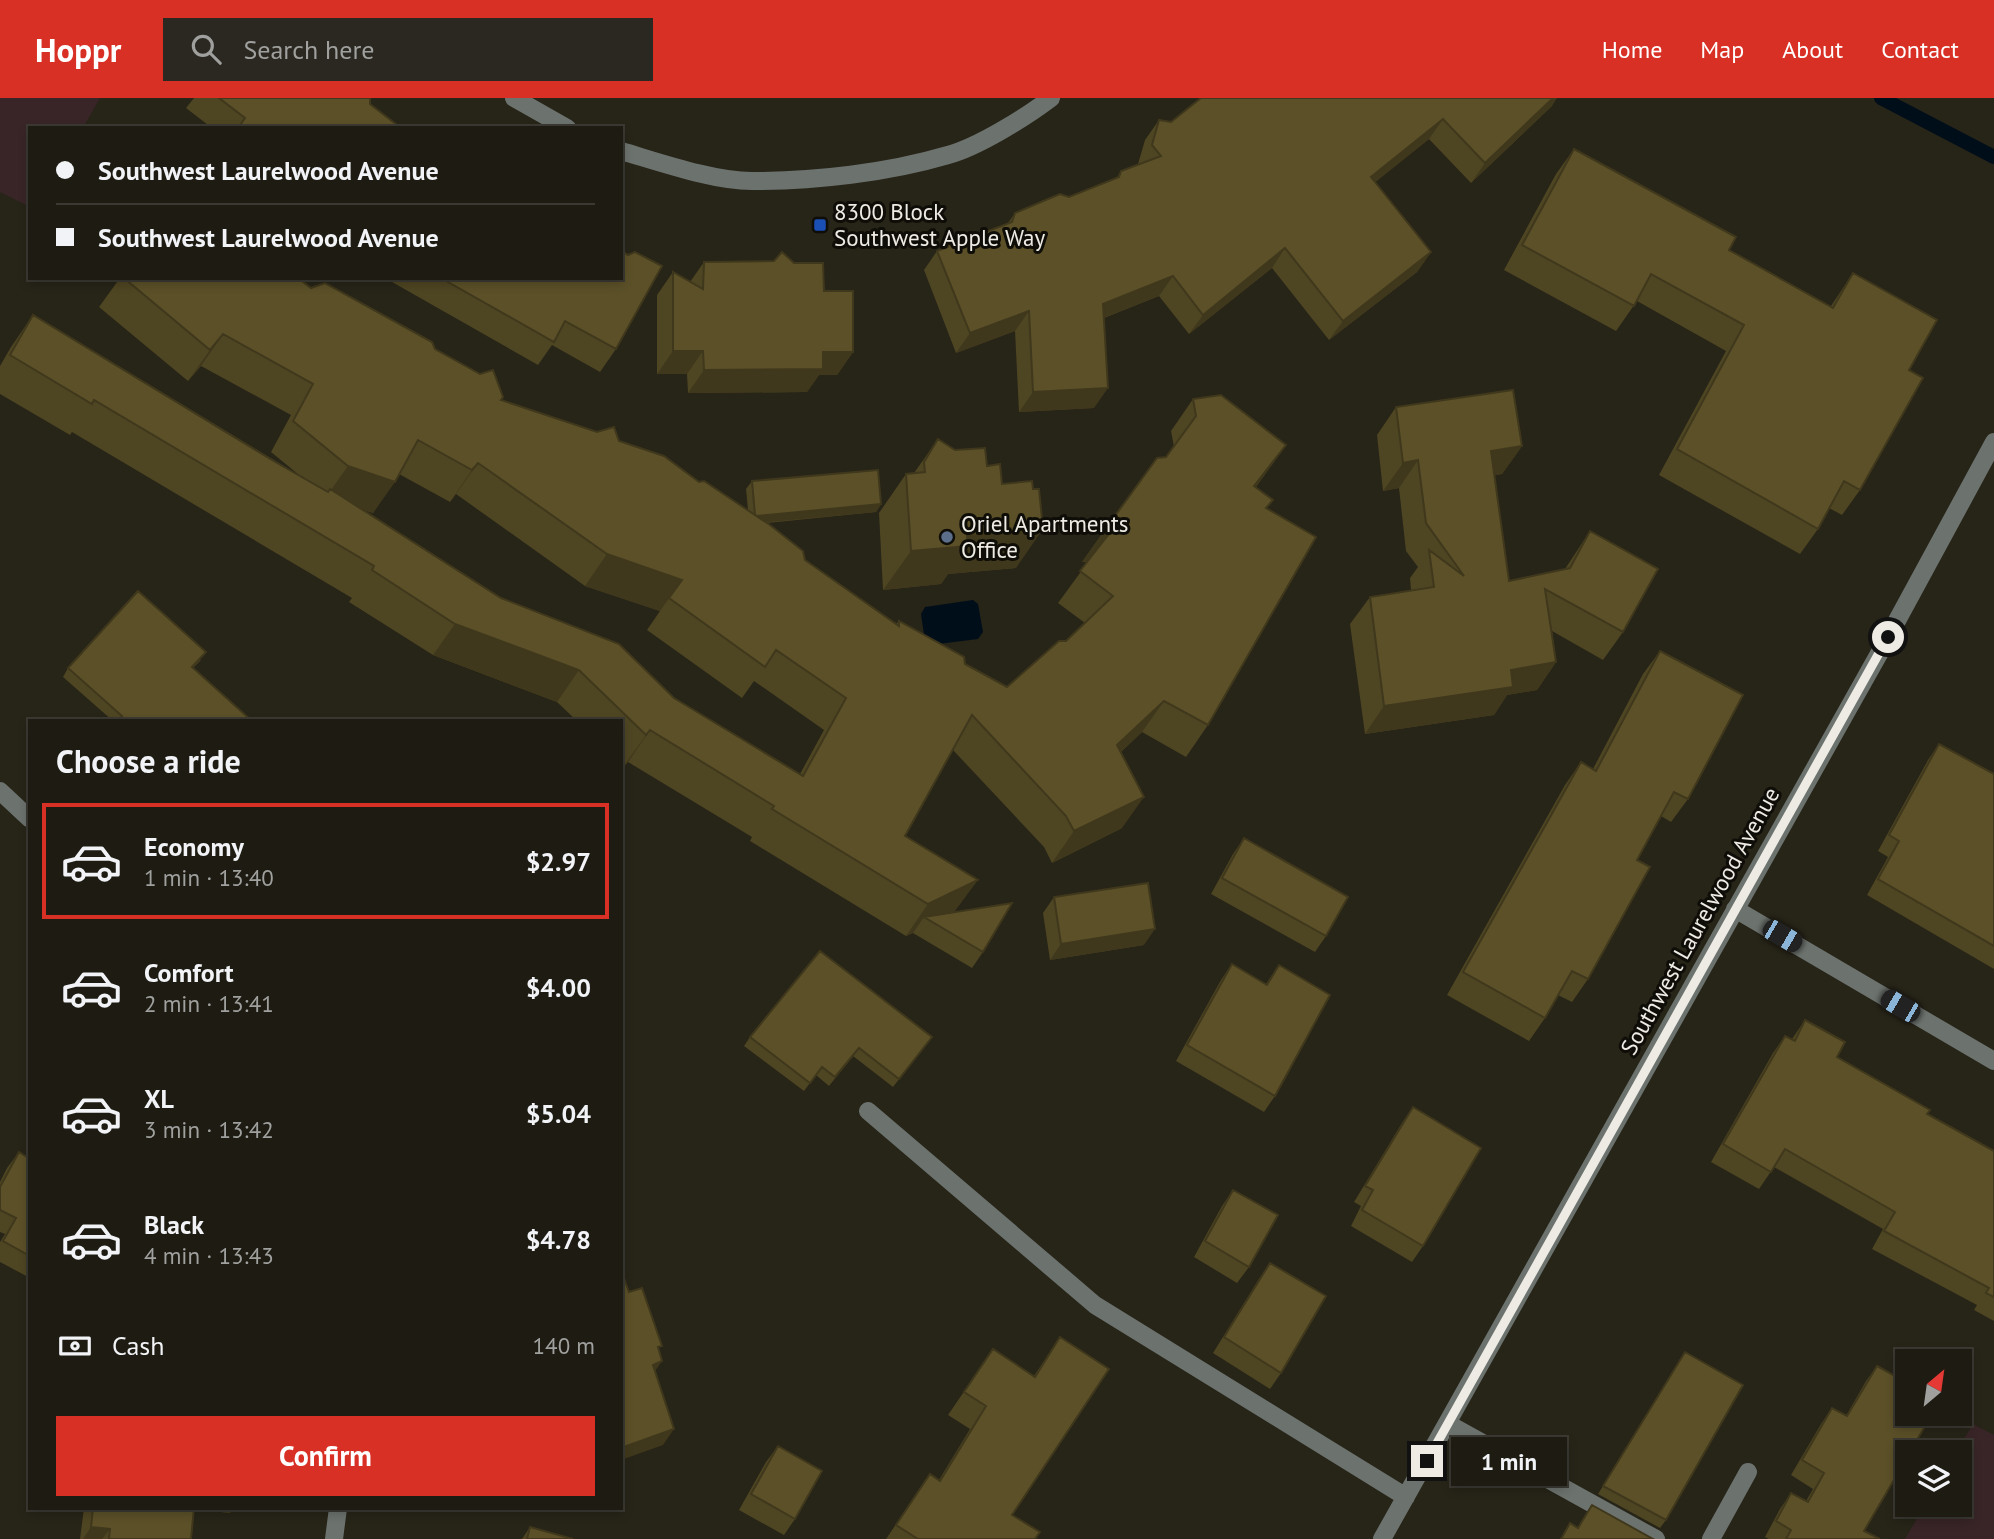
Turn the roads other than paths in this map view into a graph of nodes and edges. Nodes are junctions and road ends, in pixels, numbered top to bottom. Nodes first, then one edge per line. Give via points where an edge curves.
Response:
1 (514, 98) edge
2 (1051, 98) edge
3 (563, 126) edge
4 (623, 152) edge
5 (1994, 442) edge
6 (0, 792) edge
7 (28, 816) edge
8 (1735, 909) junction
9 (1994, 1061) edge
10 (868, 1111) dead end
11 (1448, 1424) junction
12 (1748, 1472) dead end
13 (1406, 1497) junction
14 (338, 1510) edge
15 (334, 1539) edge
16 (1382, 1539) edge
17 (1656, 1539) edge
18 (1711, 1539) edge

1 - 3 street
2 - 4 street via 1028,116 950,155 852,173 750,181
5 - 8 street, Southwest Laurelwood Avenue
6 - 7 street
8 - 9 street
8 - 11 street, Southwest Laurelwood Avenue
10 - 13 street via 1095,1305
11 - 13 street, Southwest Laurelwood Avenue
11 - 17 street
12 - 18 street
13 - 16 street, Southwest Laurelwood Avenue
14 - 15 street

